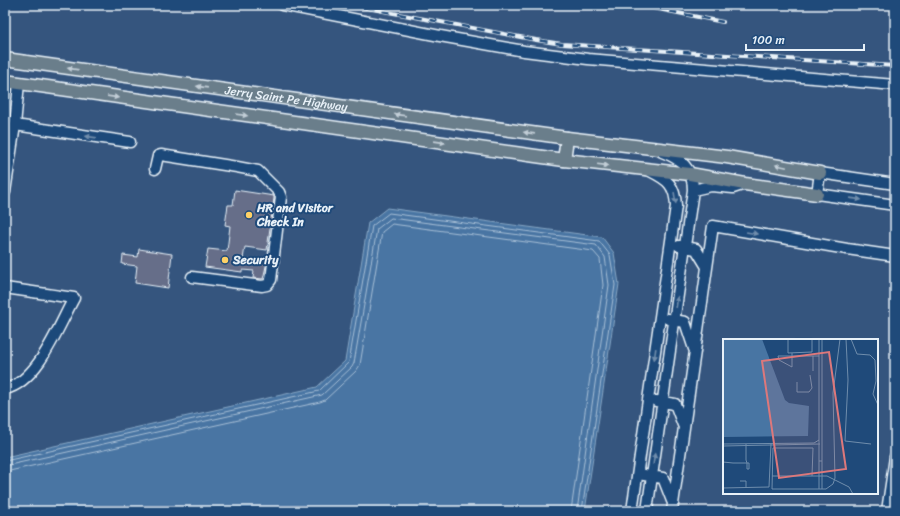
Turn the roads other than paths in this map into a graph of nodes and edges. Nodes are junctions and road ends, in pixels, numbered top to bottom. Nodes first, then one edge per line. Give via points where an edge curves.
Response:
1 (282, 5) edge
2 (5, 59) edge
3 (5, 81) edge
4 (18, 83) junction
5 (895, 84) edge
6 (11, 130) edge
7 (567, 138) junction
8 (130, 142) dead end
9 (652, 148) junction
10 (564, 160) junction
11 (155, 169) dead end
12 (650, 171) junction
13 (820, 173) junction
14 (690, 174) junction
15 (745, 184) junction
16 (895, 184) edge
17 (693, 190) junction
18 (5, 192) edge
19 (817, 194) junction
20 (895, 205) edge
21 (671, 244) junction
22 (685, 247) junction
23 (895, 256) edge
24 (707, 267) junction
25 (192, 277) dead end
26 (5, 288) edge
27 (660, 318) junction
28 (674, 320) junction
29 (695, 353) junction
30 (5, 389) edge
31 (649, 400) junction
32 (662, 402) junction
33 (684, 427) junction
34 (895, 457) edge
35 (638, 474) junction
36 (652, 476) junction
37 (672, 507) edge
38 (632, 511) edge
39 (647, 511) edge
40 (887, 511) edge

1 - 5 lane via 524,51 588,59
7 -> 2 main road, Jerry Saint Pe Highway
3 - 4 main road, Jerry Saint Pe Highway
4 - 6 lane
4 -> 10 main road, Jerry Saint Pe Highway
8 -> 6 lane
6 - 18 lane
7 - 9 main road, Jerry Saint Pe Highway
7 - 10 main road
13 -> 9 main road, Jerry Saint Pe Highway via 754,160
9 - 14 lane via 680,160
10 -> 12 main road, Jerry Saint Pe Highway
11 - 25 lane via 158,156 162,155 258,171 281,197 271,280 267,285
12 - 14 main road, Jerry Saint Pe Highway
12 -> 21 lane via 666,179 675,195
13 - 16 lane
13 - 19 lane
14 - 15 main road, Jerry Saint Pe Highway
14 - 17 lane
15 - 17 lane via 733,188 710,186
15 - 19 main road, Jerry Saint Pe Highway
17 - 22 lane
19 -> 20 lane
21 - 22 lane
21 - 27 lane
22 - 24 lane via 696,249
28 -> 22 lane
24 -> 23 lane via 713,226
24 - 29 lane
26 - 30 lane via 74,298 32,373 19,384
27 - 28 lane
27 -> 31 lane
28 - 29 lane via 685,322
28 - 32 lane
29 - 33 lane
31 - 32 lane
31 - 35 lane
32 - 33 lane via 675,404
36 -> 32 lane
33 - 37 lane
34 - 40 lane
35 - 36 lane
35 - 38 lane
36 - 37 lane via 663,478
36 - 39 lane

